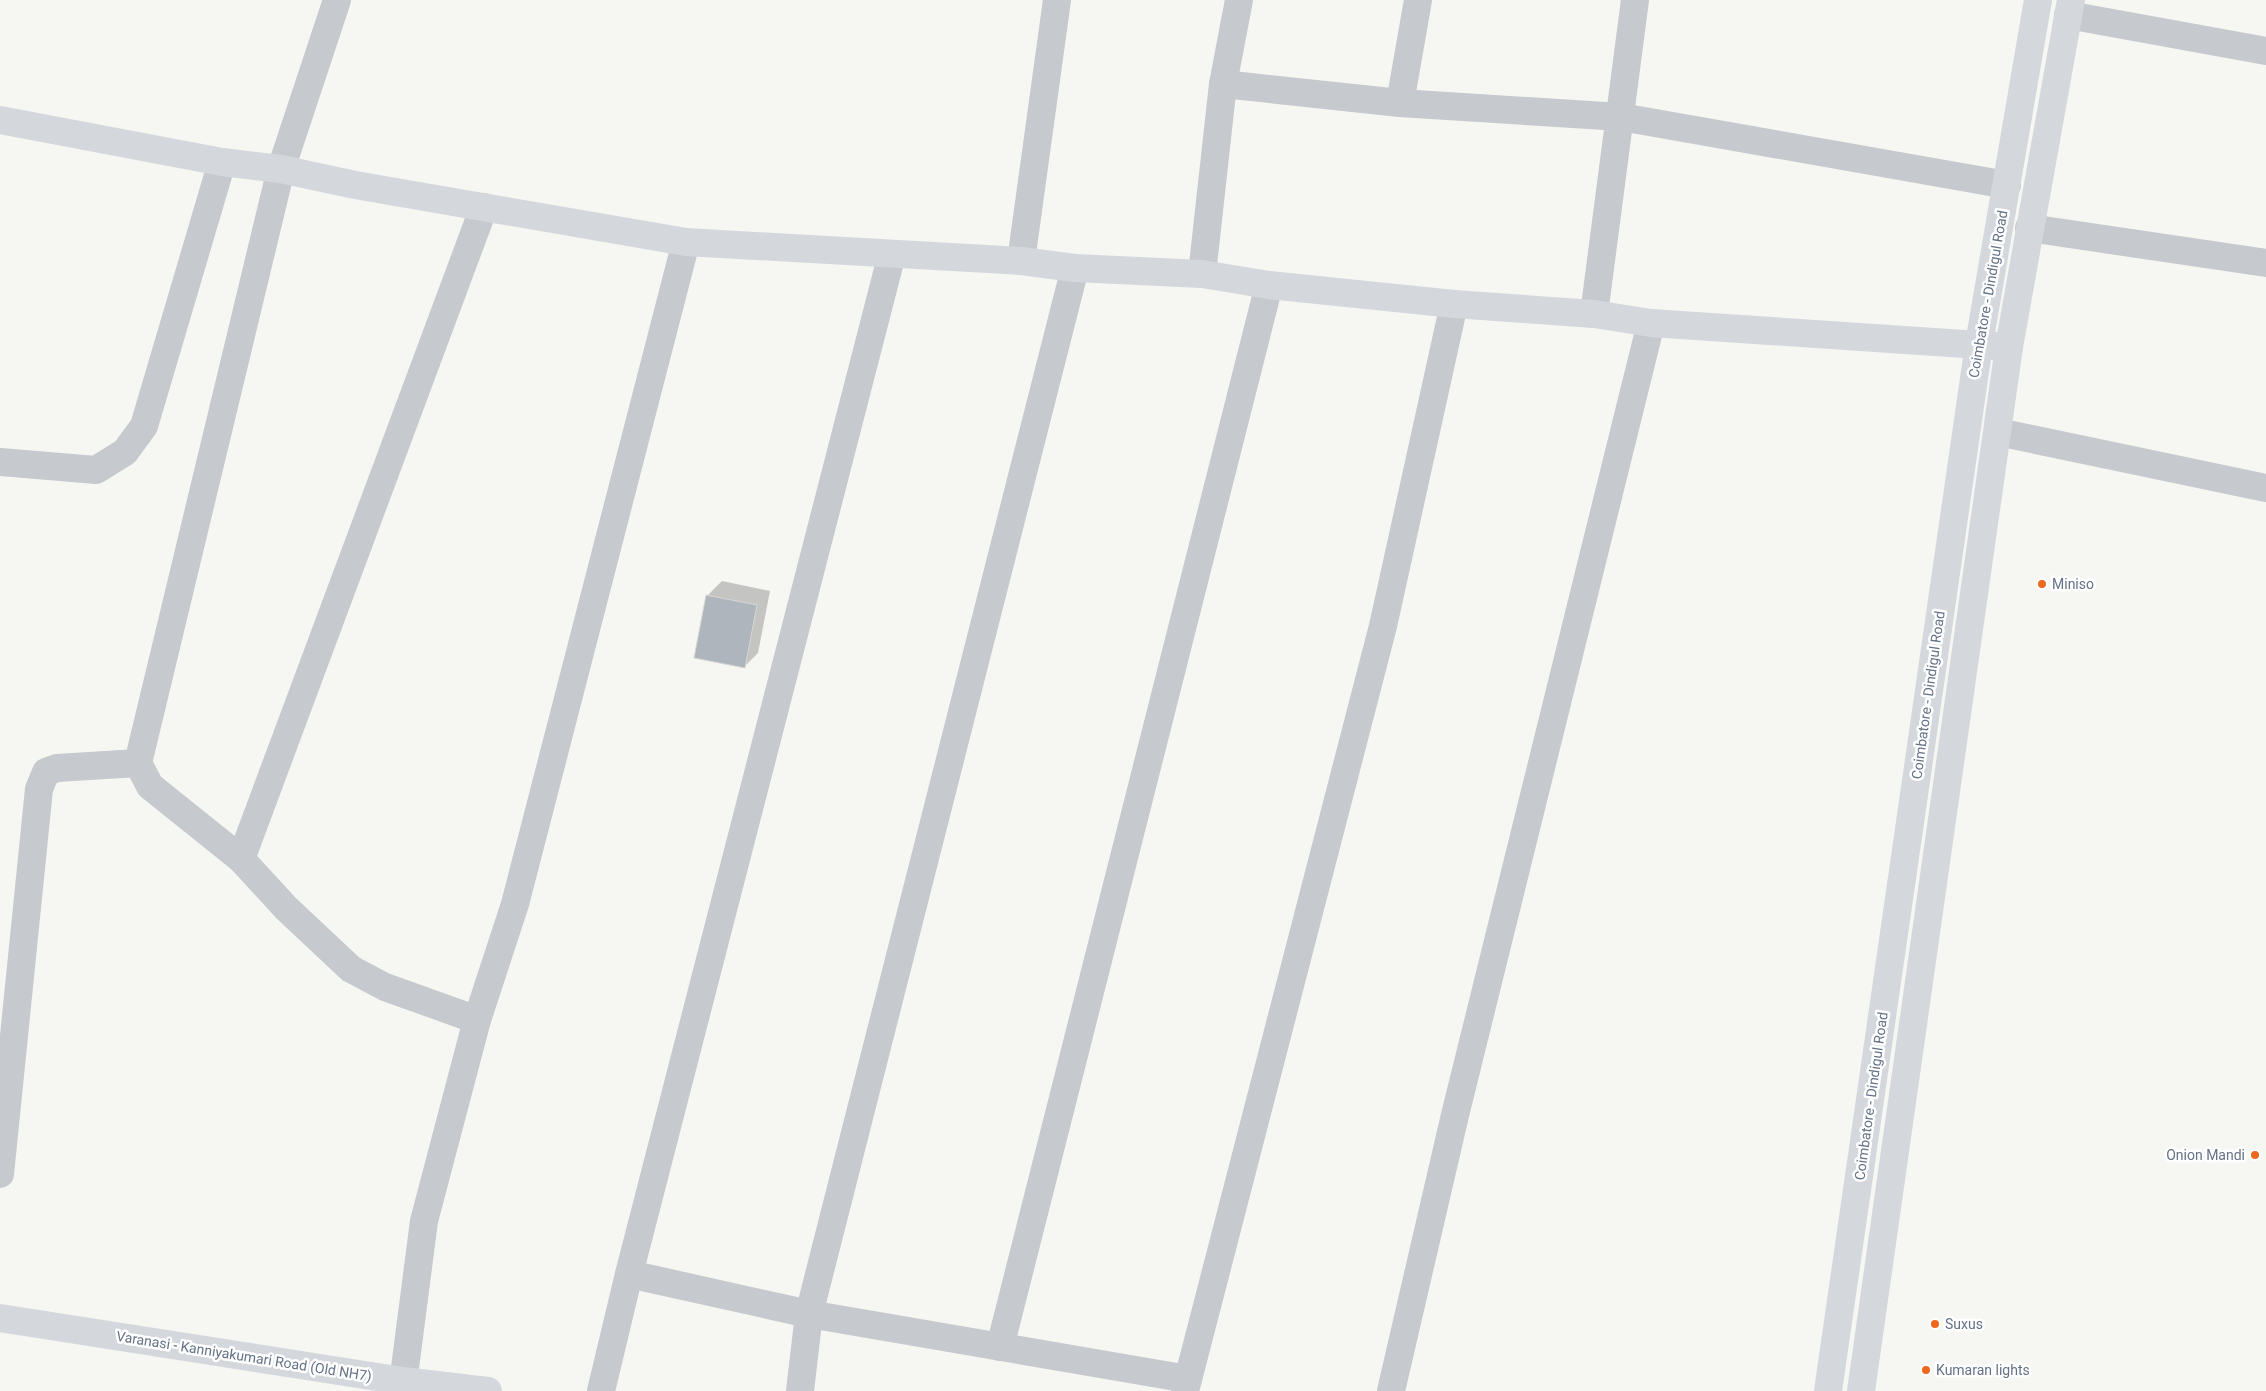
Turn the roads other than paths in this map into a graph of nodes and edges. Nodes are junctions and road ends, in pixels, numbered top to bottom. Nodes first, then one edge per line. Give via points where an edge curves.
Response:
1 (337, 0) edge
2 (1057, 0) edge
3 (1240, 0) edge
4 (1418, 0) edge
5 (1636, 0) edge
6 (2038, 0) edge
7 (2070, 7) edge
8 (2266, 51) edge
9 (1223, 84) junction
10 (1400, 102) junction
11 (1620, 118) junction
12 (0, 120) edge
13 (222, 162) junction
14 (281, 169) junction
15 (2007, 186) junction
16 (484, 207) junction
17 (2029, 228) junction
18 (686, 242) junction
19 (892, 254) junction
20 (1021, 261) junction
21 (2266, 263) edge
22 (1076, 268) junction
23 (1202, 274) junction
24 (1270, 285) junction
25 (1454, 304) junction
26 (1594, 314) junction
27 (1651, 323) junction
28 (1979, 344) junction
29 (2009, 346) junction
30 (1998, 432) junction
31 (0, 462) edge
32 (2266, 488) edge
33 (138, 763) junction
34 (241, 859) junction
35 (477, 1020) junction
36 (0, 1174) edge
37 (629, 1274) junction
38 (809, 1314) junction
39 (0, 1318) edge
40 (1000, 1347) junction
41 (1187, 1385) edge
42 (402, 1386) edge
43 (488, 1391) edge
44 (601, 1391) edge
45 (800, 1391) edge
46 (1391, 1391) edge
47 (1828, 1391) edge
48 (1861, 1391) edge

1 - 14 street
2 - 20 street
3 - 9 street
4 - 10 street
5 - 11 street
6 - 15 main road, Coimbatore - Dindigul Road
7 - 8 street
7 - 17 main road
9 - 10 street
9 - 23 street
10 - 11 street
11 - 15 street
11 - 26 street
12 - 13 main road
13 - 14 main road
13 - 31 street via 144,426 125,452 96,470
14 - 16 main road
14 - 33 street
15 - 28 main road, Coimbatore - Dindigul Road
16 - 18 main road
16 - 34 street
17 - 21 street
17 - 29 main road
18 - 19 main road
18 - 35 street via 515,904
19 - 20 main road
19 - 37 street
20 - 22 main road
22 - 23 main road
22 - 38 street
23 - 24 main road
24 - 25 main road
24 - 40 street
25 - 26 main road
25 - 41 street via 1383,626
26 - 27 main road
27 - 28 main road
27 - 46 street via 1455,1115
28 - 29 main road
28 - 47 main road, Coimbatore - Dindigul Road
29 - 30 main road
30 - 32 street
30 - 48 main road
33 - 34 street via 150,786
33 - 36 street via 57,768 46,772 39,789
34 - 35 street via 286,908 352,969 385,987
35 - 42 street via 424,1221
37 - 38 street
37 - 44 street
38 - 40 street
38 - 45 street
39 - 42 main road, Varanasi - Kanniyakumari Road (Old NH7)
40 - 41 street
42 - 43 main road, Varanasi - Kanniyakumari Road (Old NH7)

